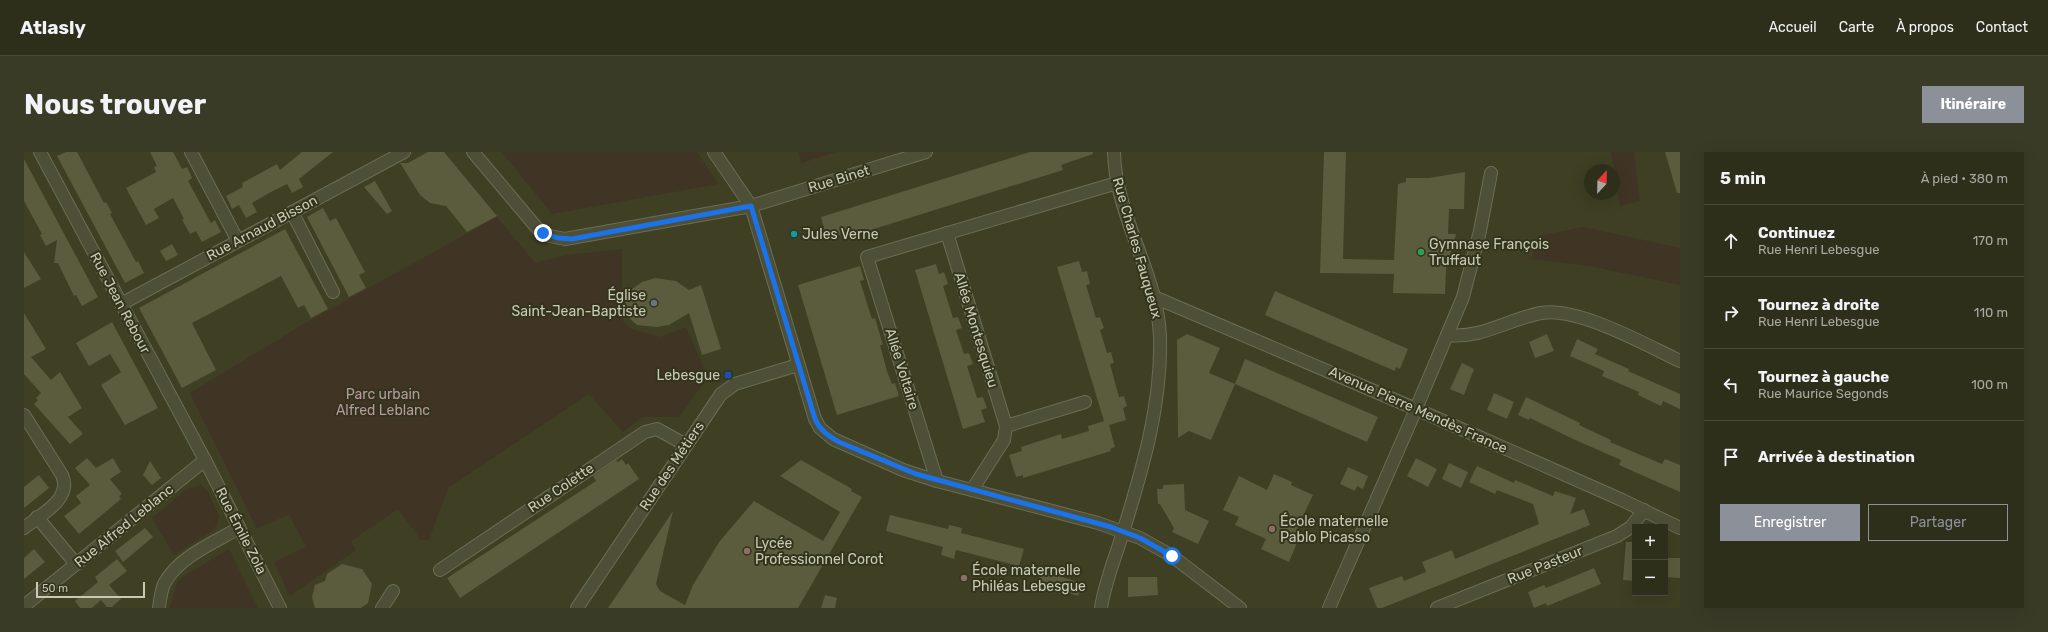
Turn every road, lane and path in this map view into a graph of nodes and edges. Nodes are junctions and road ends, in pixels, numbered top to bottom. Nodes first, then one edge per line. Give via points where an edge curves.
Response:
1 (40, 152) edge
2 (191, 152) edge
3 (404, 152) edge
4 (473, 152) edge
5 (714, 152) edge
6 (926, 152) edge
7 (1114, 152) edge
8 (1492, 173) dead end
9 (1117, 182) junction
10 (751, 206) junction
11 (292, 212) junction
12 (947, 233) junction
13 (238, 241) junction
14 (333, 292) dead end
15 (1154, 297) junction
16 (121, 304) junction
17 (1448, 336) junction
18 (1680, 361) edge
19 (798, 365) junction
20 (1085, 402) dead end
21 (1416, 409) junction
22 (24, 415) edge
23 (1006, 426) junction
24 (686, 445) junction
25 (203, 457) junction
26 (937, 481) junction
27 (972, 490) junction
28 (1644, 510) junction
29 (37, 517) junction
30 (24, 528) edge
31 (239, 528) junction
32 (1680, 528) edge
33 (1123, 531) junction
34 (76, 564) junction
35 (440, 570) dead end
36 (393, 591) dead end
37 (24, 606) edge
38 (159, 608) edge
39 (280, 608) edge
40 (382, 608) edge
41 (577, 608) edge
42 (1101, 608) edge
43 (1240, 608) edge
44 (1329, 608) edge
45 (1437, 608) edge

1 - 16 street, Rue Jean Rebour
2 - 13 street
3 - 11 street, Rue Arnaud Bisson
4 - 10 street, Rue Binet via 537,228 558,238 584,237
5 - 10 street
6 - 10 street, Rue Binet
7 - 9 street, Rue Charles Fauqueux
8 - 17 street via 1467,284
9 - 12 street
9 - 15 street, Rue Charles Fauqueux
10 - 19 street
11 - 13 street, Rue Arnaud Bisson
11 - 14 street
12 - 23 street, Allée Montesquieu
12 - 26 street, Allée Voltaire via 867,257
13 - 16 street, Rue Arnaud Bisson
15 - 21 street, Avenue Pierre Mendès France
15 - 33 street, Rue Charles Fauqueux via 1160,335 1157,401
16 - 25 street, Rue Jean Rebour
17 - 18 street via 1468,337 1534,314 1566,313 1585,318
17 - 21 street
19 - 24 street, Rue des Métiers via 729,386 717,399
19 - 26 street via 815,419 828,436 893,466
20 - 23 street
21 - 28 street, Avenue Pierre Mendès France
21 - 44 street
22 - 29 street via 62,475 65,485 60,498
23 - 27 street via 1006,436
24 - 35 street, Rue Colette via 657,430 645,432
24 - 41 street, Rue des Métiers
25 - 31 street, Rue Émile Zola
25 - 34 street, Rue Alfred Leblanc
26 - 27 street
27 - 33 street
28 - 32 street, Avenue Pierre Mendès France
28 - 45 street, Rue Pasteur via 1631,527 1617,536
29 - 30 street
29 - 34 street
31 - 38 street via 203,549 173,572 164,584
31 - 39 street, Rue Émile Zola
33 - 42 street, Rue Charles Fauqueux via 1103,591
33 - 43 street via 1150,542 1172,556
34 - 37 street, Rue Alfred Leblanc
36 - 40 street

